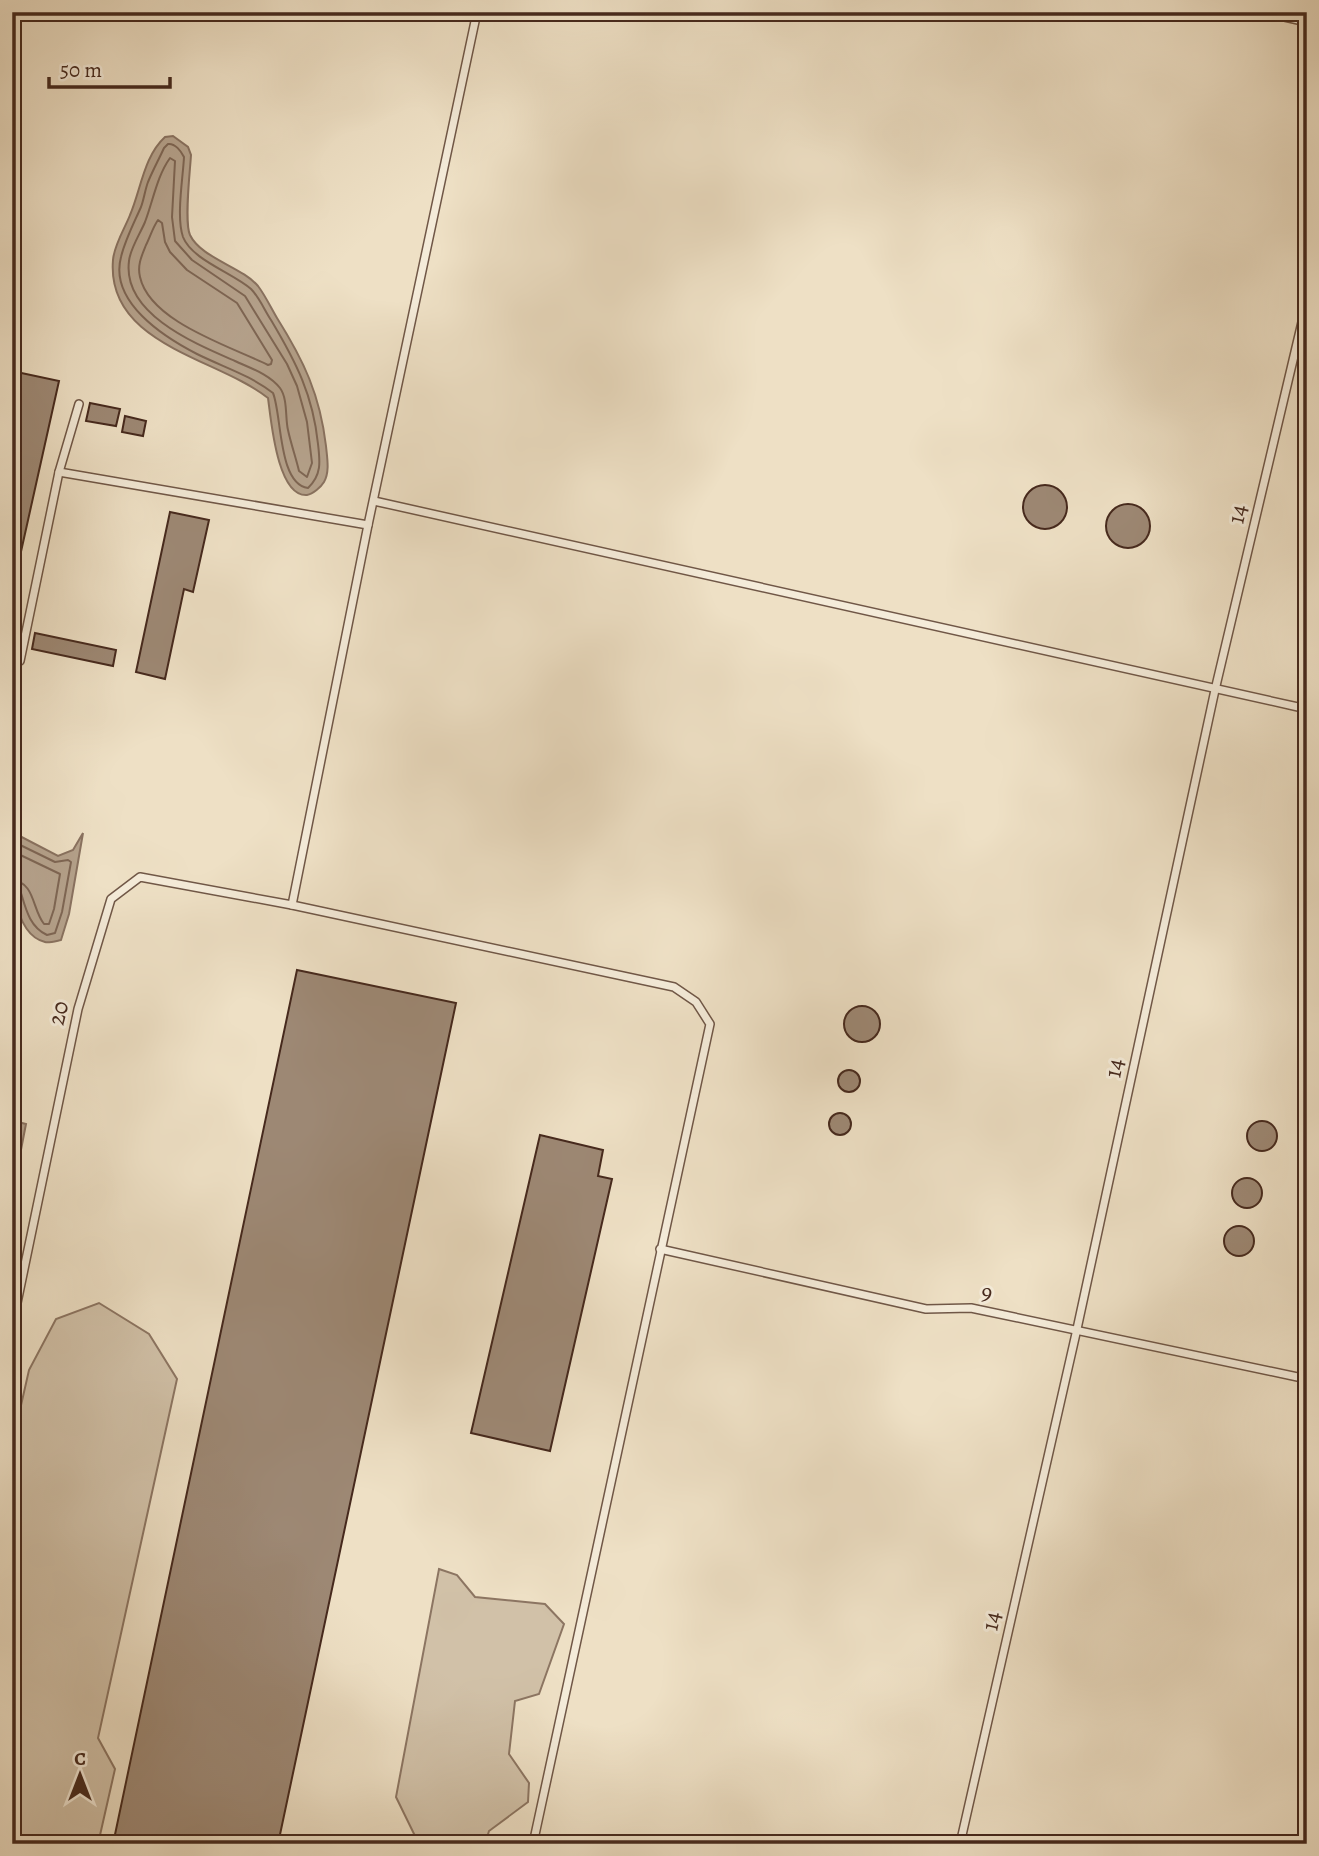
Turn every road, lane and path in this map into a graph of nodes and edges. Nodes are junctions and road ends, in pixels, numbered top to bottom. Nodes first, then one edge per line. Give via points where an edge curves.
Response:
1 (477, 12) edge
2 (1262, 12) edge
3 (1307, 22) edge
4 (1307, 301) edge
5 (79, 404) dead end
6 (59, 472) junction
7 (374, 501) junction
8 (368, 525) junction
9 (12, 659) edge
10 (1215, 690) junction
11 (1307, 709) edge
12 (292, 905) junction
13 (660, 1249) junction
14 (12, 1327) edge
15 (1077, 1329) junction
16 (1307, 1379) edge
17 (533, 1844) edge
18 (961, 1844) edge

1 - 7 lane
2 - 3 lane
4 - 10 lane, 14 / 14
5 - 6 lane
6 - 8 lane
6 - 9 lane via 20,661
7 - 8 lane
7 - 10 lane
8 - 12 lane
10 - 11 lane
10 - 15 lane, 14 / 14
12 - 13 lane, 20 via 674,987 696,1002 710,1024
12 - 14 lane, 20 / 20 via 140,877 110,899 78,1009
13 - 15 lane, 9 / 9 via 926,1309 971,1308
13 - 17 lane, 20
15 - 16 lane, 9 / 9
15 - 18 lane, 14 / 14

